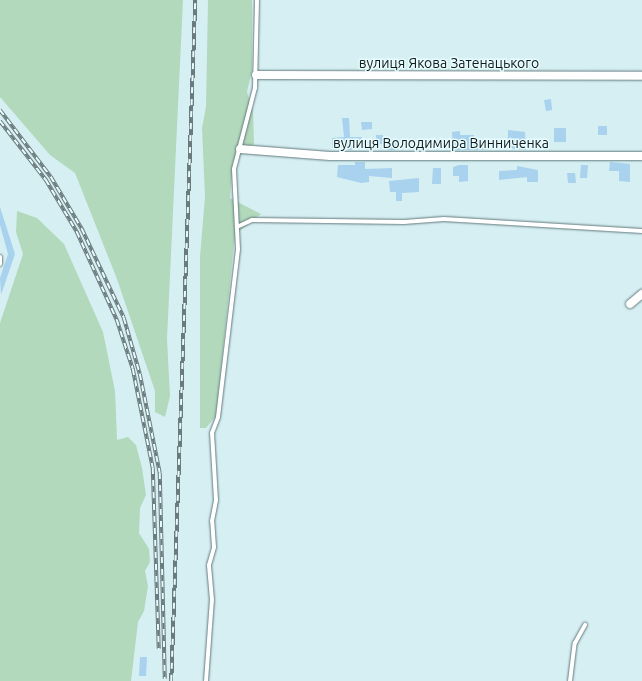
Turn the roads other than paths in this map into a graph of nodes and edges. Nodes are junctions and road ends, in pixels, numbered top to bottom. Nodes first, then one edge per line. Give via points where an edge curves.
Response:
1 (257, 0) edge
2 (256, 75) junction
3 (642, 76) edge
4 (240, 149) junction
5 (642, 156) edge
6 (239, 226) junction
7 (642, 230) edge
8 (0, 257) edge
9 (0, 264) edge
10 (642, 294) edge
11 (630, 304) dead end
12 (585, 625) dead end
13 (206, 681) edge
14 (570, 681) edge

1 - 2 lane
2 - 3 street, вулиця Якова Затенацького
2 - 4 lane
4 - 5 street, вулиця Володимира Винниченка via 330,156
4 - 6 lane via 234,170 233,200
6 - 7 lane via 252,220 444,220
6 - 13 lane via 234,293 218,416 212,433 216,500 212,521 214,547 209,565 212,600
8 - 9 lane
10 - 11 street
12 - 14 lane via 575,643

